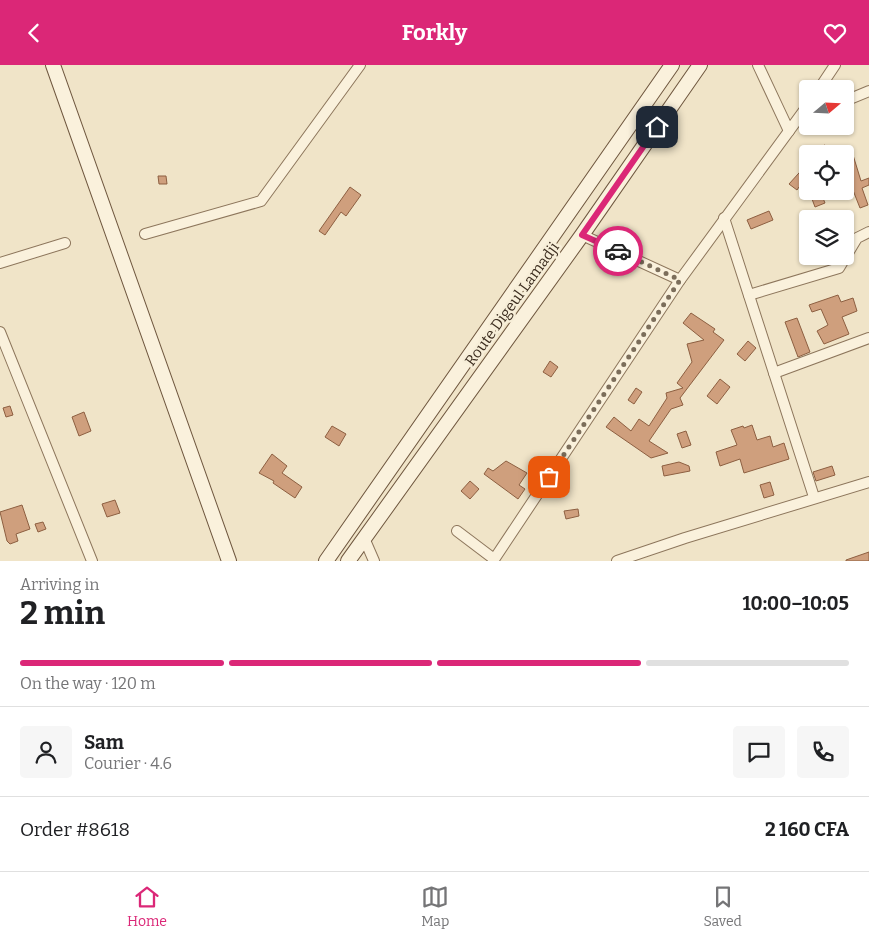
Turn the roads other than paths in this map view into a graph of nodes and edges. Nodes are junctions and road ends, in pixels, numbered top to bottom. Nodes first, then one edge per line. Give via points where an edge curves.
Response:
1 (53, 65) edge
2 (360, 65) edge
3 (672, 65) edge
4 (700, 65) edge
5 (758, 65) edge
6 (835, 65) edge
7 (825, 80) edge
8 (869, 91) edge
9 (854, 97) edge
10 (799, 120) edge
11 (788, 131) junction
12 (724, 217) junction
13 (869, 232) edge
14 (144, 234) dead end
15 (582, 235) junction
16 (65, 243) dead end
17 (0, 263) edge
18 (680, 280) junction
19 (749, 295) junction
20 (0, 332) edge
21 (869, 338) edge
22 (774, 373) junction
23 (869, 482) edge
24 (814, 497) junction
25 (457, 531) dead end
26 (364, 538) junction
27 (493, 560) edge
28 (92, 561) edge
29 (228, 561) edge
30 (326, 561) edge
31 (348, 561) edge
32 (374, 561) edge
33 (618, 561) edge

1 - 29 main road
2 - 14 street via 261,201
3 - 30 main road, Route Digeul Lamadji
4 - 15 main road, Route Digeul Lamadji
5 - 11 street
6 - 7 street
8 - 9 street
10 - 11 street
11 - 12 street
12 - 18 street
12 - 19 street
13 - 19 street via 856,238 839,268
15 - 18 street
15 - 26 main road, Route Digeul Lamadji
16 - 17 street
18 - 27 street
19 - 22 street
20 - 28 street
21 - 22 street
22 - 24 street
23 - 24 street
24 - 33 street
25 - 27 street
26 - 31 main road, Route Digeul Lamadji
26 - 32 street

